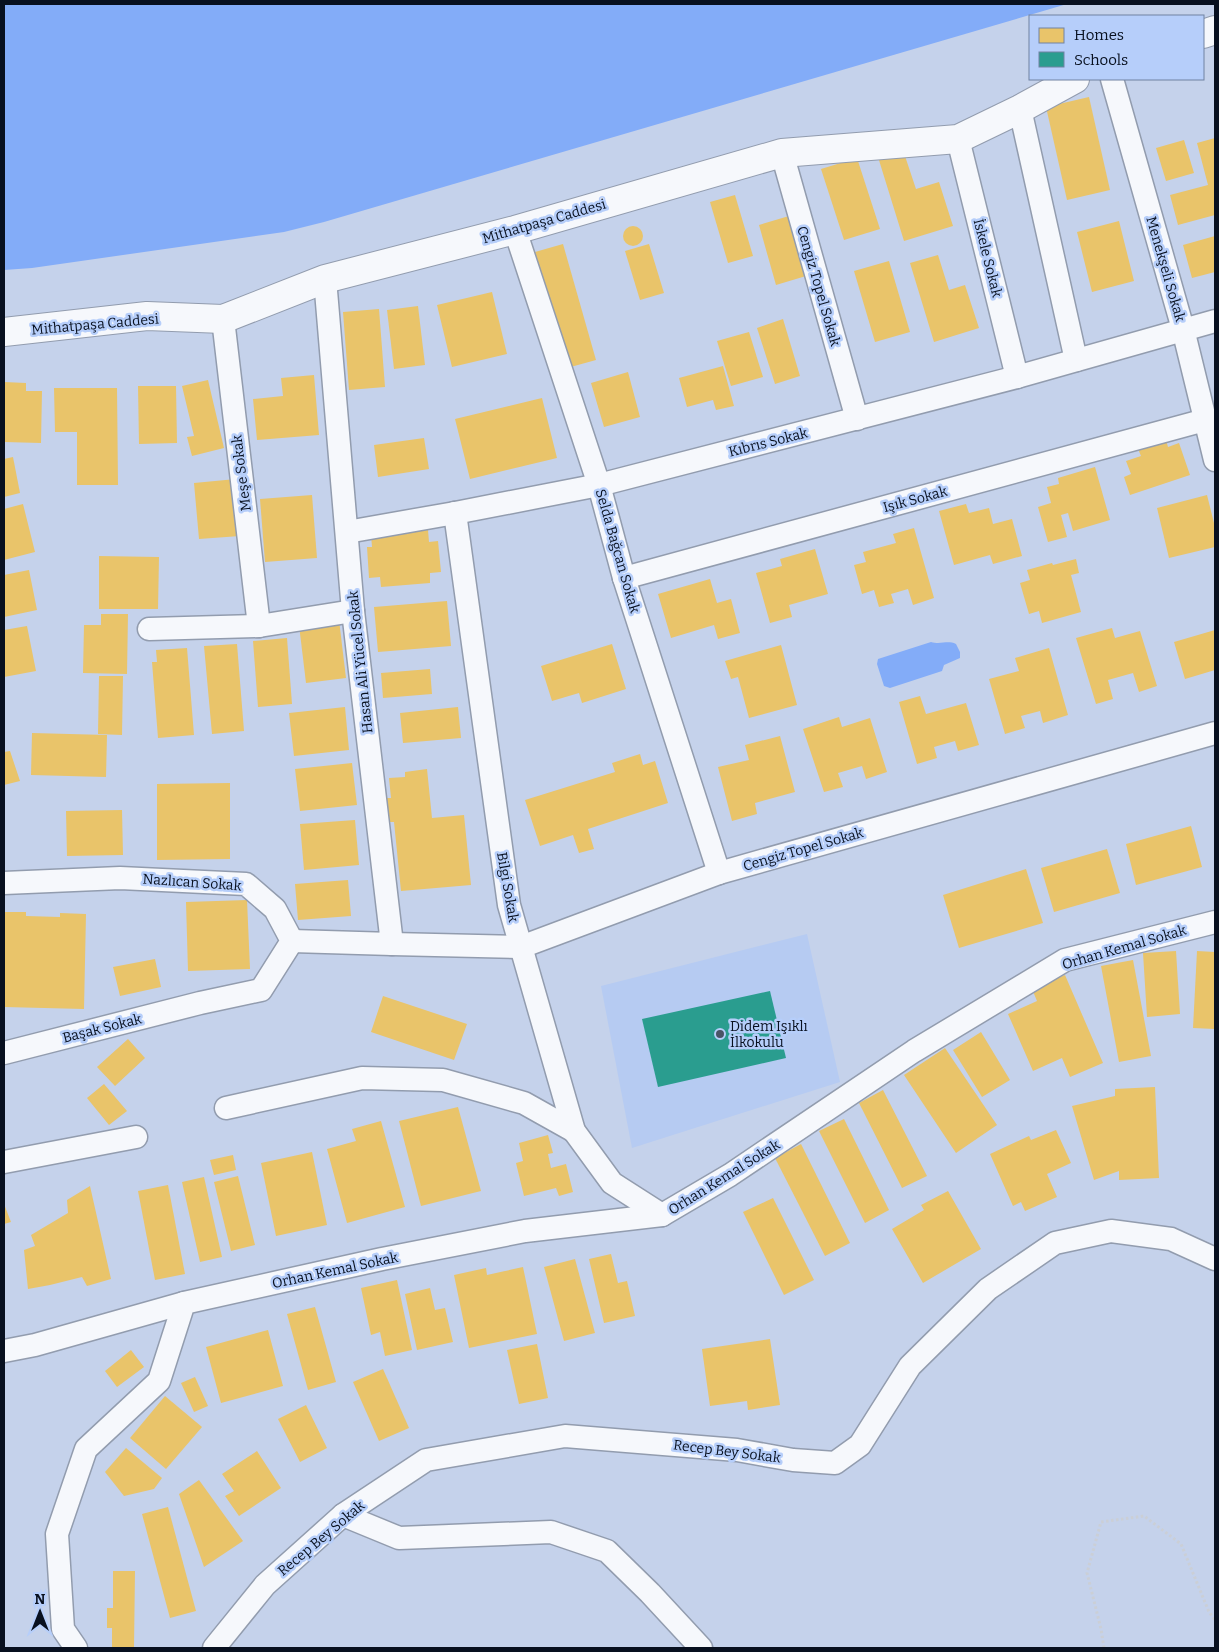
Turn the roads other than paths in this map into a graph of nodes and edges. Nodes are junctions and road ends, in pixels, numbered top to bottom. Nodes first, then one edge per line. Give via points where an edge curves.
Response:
1 (1073, 80) edge
2 (1112, 80) edge
3 (1020, 109) junction
4 (958, 139) junction
5 (782, 154) junction
6 (515, 230) junction
7 (325, 279) junction
8 (223, 319) junction
9 (1215, 320) edge
10 (1183, 329) junction
11 (4, 332) edge
12 (1076, 360) junction
13 (1017, 377) junction
14 (857, 419) junction
15 (1205, 420) junction
16 (1215, 460) edge
17 (599, 484) junction
18 (456, 513) junction
19 (347, 532) junction
20 (624, 578) junction
21 (353, 611) junction
22 (259, 626) junction
23 (149, 629) dead end
24 (1215, 733) edge
25 (719, 873) junction
26 (4, 882) edge
27 (1215, 922) edge
28 (292, 941) junction
29 (392, 944) junction
30 (520, 947) junction
31 (4, 1053) edge
32 (226, 1108) dead end
33 (574, 1131) junction
34 (136, 1136) dead end
35 (4, 1162) edge
36 (662, 1215) junction
37 (1215, 1259) edge
38 (184, 1303) junction
39 (4, 1351) edge
40 (343, 1515) junction
41 (76, 1648) edge
42 (214, 1648) edge
43 (700, 1648) edge

1 - 3 main road, Mithatpaşa Caddesi
2 - 10 street, Menekşeli Sokak
3 - 4 main road, Mithatpaşa Caddesi
3 - 12 street
4 - 5 main road, Mithatpaşa Caddesi
4 - 13 street, İskele Sokak
5 - 6 main road, Mithatpaşa Caddesi
5 - 14 street, Cengiz Topel Sokak
6 - 7 main road, Mithatpaşa Caddesi
6 - 17 street, Selda Bağcan Sokak
7 - 8 main road, Mithatpaşa Caddesi
7 - 19 street, Hasan Ali Yücel Sokak
8 - 11 main road, Mithatpaşa Caddesi via 147,316
8 - 22 street, Meşe Sokak
9 - 10 street, Kıbrıs Sokak
10 - 12 street, Kıbrıs Sokak
10 - 15 street, Menekşeli Sokak
12 - 13 street, Kıbrıs Sokak
13 - 14 street, Kıbrıs Sokak
14 - 17 street, Kıbrıs Sokak
15 - 16 street, Menekşeli Sokak
15 - 20 street, Işık Sokak
17 - 18 street, Kıbrıs Sokak
17 - 20 street, Selda Bağcan Sokak
18 - 19 street, Kıbrıs Sokak
18 - 30 street, Bilgi Sokak via 509,905
19 - 21 street, Hasan Ali Yücel Sokak
20 - 25 street, Selda Bağcan Sokak
21 - 22 street
21 - 29 street, Hasan Ali Yücel Sokak
22 - 23 street
24 - 25 street, Cengiz Topel Sokak
25 - 30 street, Cengiz Topel Sokak
26 - 28 street, Nazlıcan Sokak via 120,878 246,884 275,909
27 - 36 street, Orhan Kemal Sokak via 1065,960 914,1051 730,1175
28 - 29 street
28 - 31 street, Başak Sokak via 261,990
29 - 30 street, Cengiz Topel Sokak
30 - 33 street, Bilgi Sokak
32 - 33 street via 362,1078 443,1080 524,1102
33 - 36 street, Bilgi Sokak via 612,1183
34 - 35 street
36 - 38 street, Orhan Kemal Sokak via 525,1231
37 - 40 street, Recep Bey Sokak via 1171,1239 1111,1230 1055,1243 988,1289 910,1366 860,1445 835,1462 793,1460 737,1450 565,1436 426,1460
38 - 39 street, Orhan Kemal Sokak
38 - 41 street via 159,1381 86,1449 57,1534 64,1629
40 - 42 street, Recep Bey Sokak via 265,1585
40 - 43 street via 399,1538 551,1532 607,1551

